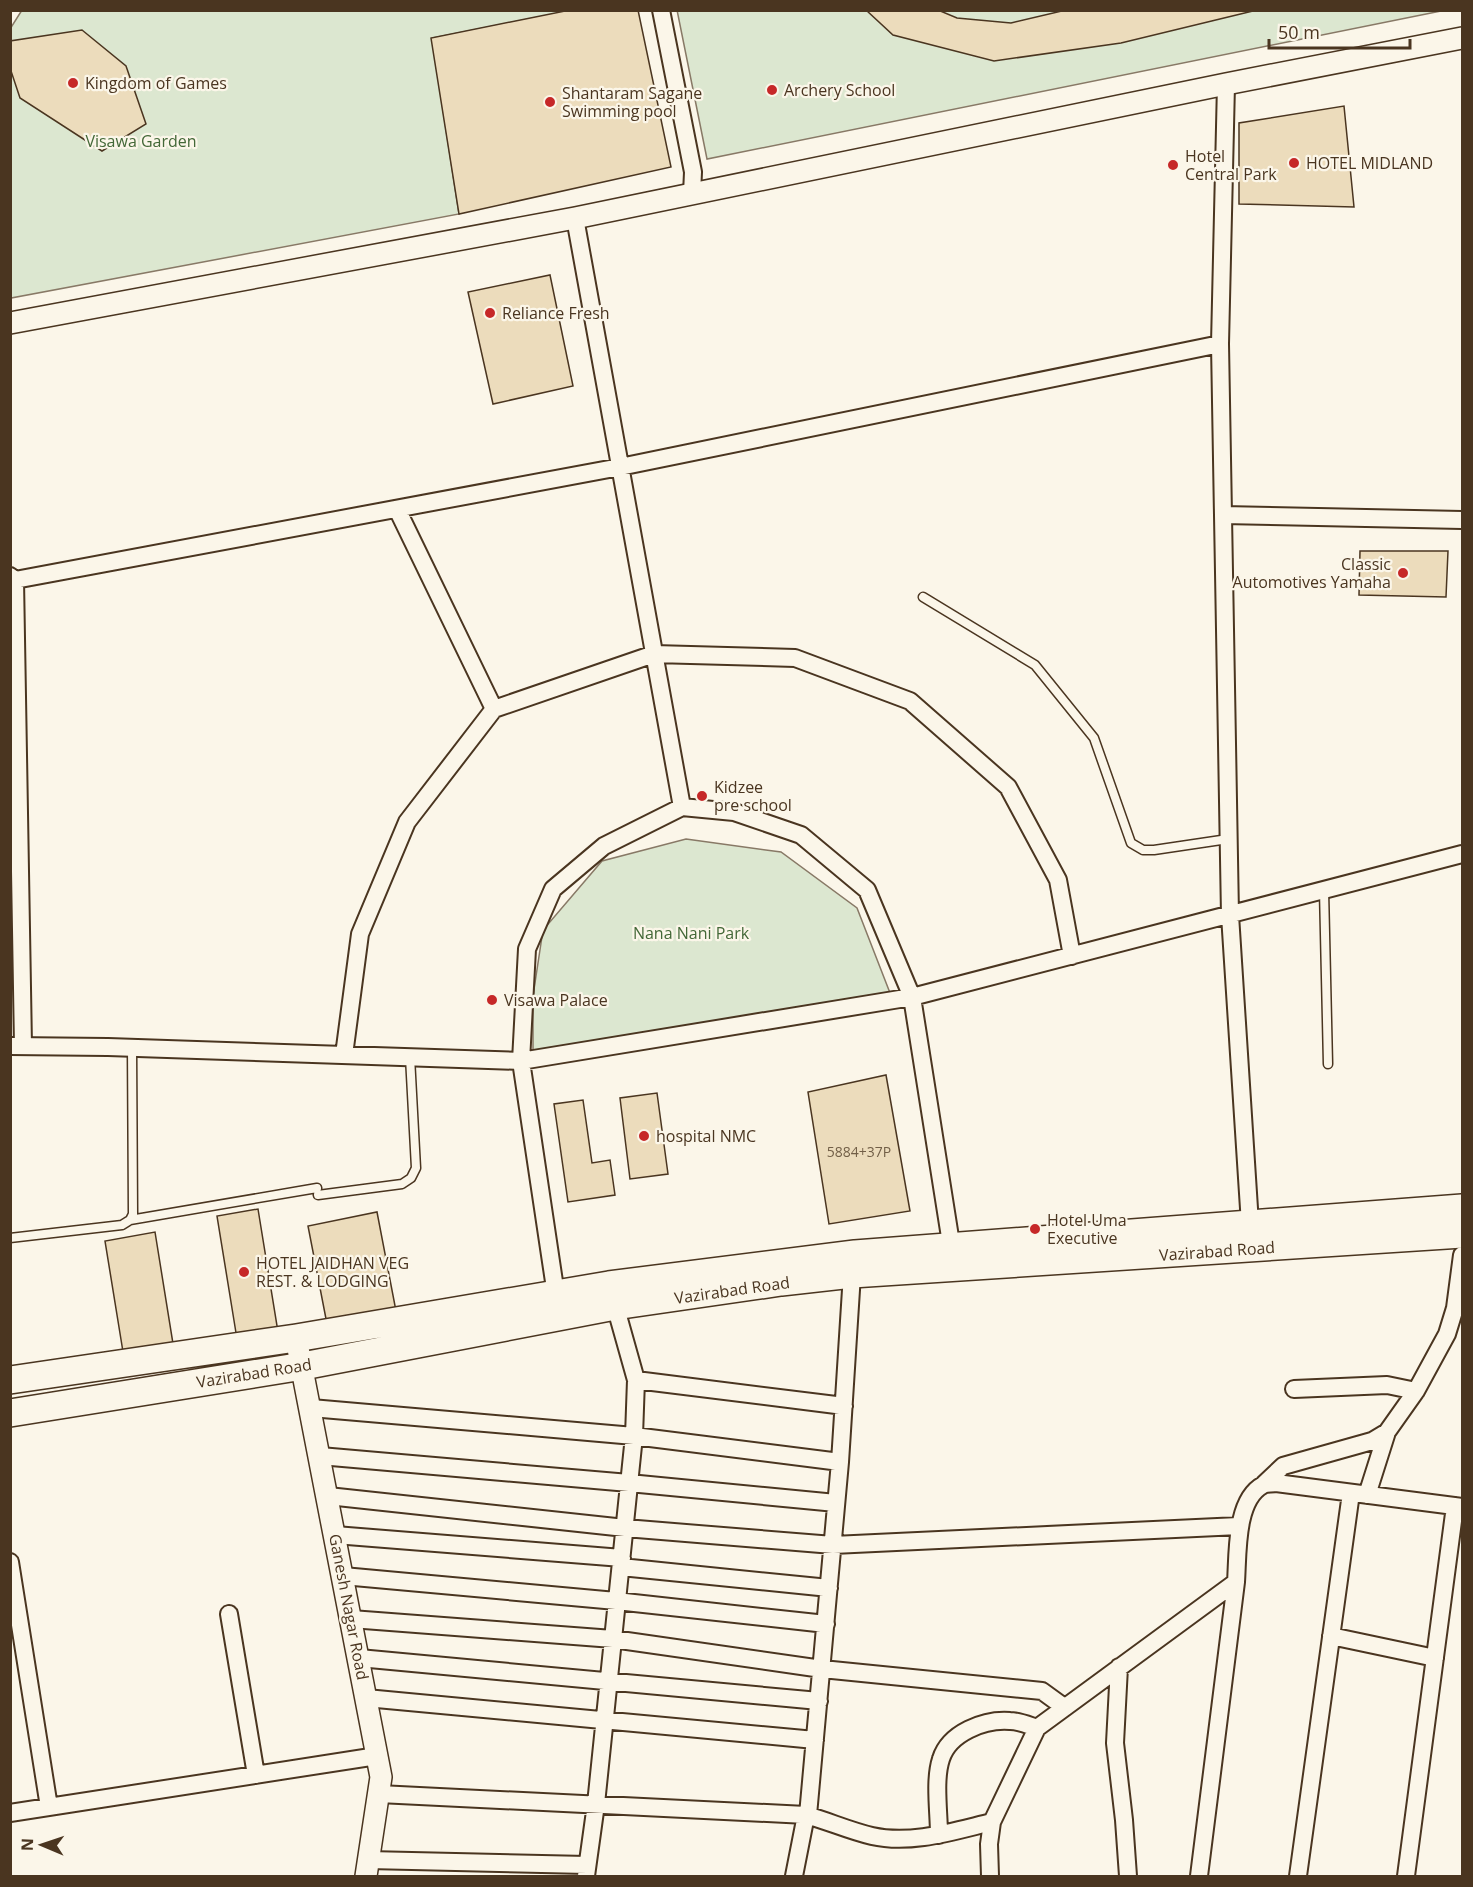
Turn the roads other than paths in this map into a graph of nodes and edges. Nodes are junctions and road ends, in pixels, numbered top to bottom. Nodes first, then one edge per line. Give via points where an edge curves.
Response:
1 (661, 10) edge
2 (1462, 38) edge
3 (1226, 84) junction
4 (692, 194) junction
5 (575, 218) junction
6 (10, 323) edge
7 (1220, 344) junction
8 (620, 467) junction
9 (396, 509) junction
10 (1223, 515) junction
11 (1462, 520) edge
12 (13, 578) edge
13 (923, 597) dead end
14 (654, 654) junction
15 (494, 709) junction
16 (682, 807) junction
17 (1228, 839) junction
18 (1462, 854) edge
19 (1324, 890) junction
20 (1230, 915) junction
21 (1072, 956) junction
22 (912, 997) junction
23 (17, 1046) edge
24 (132, 1047) junction
25 (344, 1055) junction
26 (410, 1057) junction
27 (521, 1061) junction
28 (1328, 1064) dead end
29 (1462, 1208) edge
30 (130, 1220) junction
31 (1250, 1224) junction
32 (1462, 1234) edge
33 (10, 1238) edge
34 (1462, 1256) edge
35 (953, 1258) junction
36 (852, 1274) junction
37 (556, 1295) junction
38 (612, 1296) junction
39 (297, 1338) junction
40 (303, 1366) junction
41 (10, 1380) edge
42 (636, 1380) junction
43 (1294, 1389) dead end
44 (1416, 1391) junction
45 (844, 1406) junction
46 (311, 1408) junction
47 (10, 1413) edge
48 (1387, 1432) junction
49 (634, 1436) junction
50 (320, 1456) junction
51 (840, 1462) junction
52 (629, 1483) junction
53 (1264, 1484) junction
54 (1359, 1494) junction
55 (328, 1496) junction
56 (836, 1503) junction
57 (1459, 1507) edge
58 (1239, 1526) junction
59 (626, 1528) junction
60 (335, 1535) junction
61 (833, 1545) junction
62 (10, 1562) edge
63 (622, 1562) junction
64 (343, 1576) junction
65 (1236, 1582) junction
66 (829, 1588) junction
67 (616, 1601) junction
68 (229, 1614) dead end
69 (351, 1619) junction
70 (826, 1624) junction
71 (1331, 1636) junction
72 (614, 1639) junction
73 (358, 1658) junction
74 (1435, 1658) junction
75 (1119, 1667) junction
76 (822, 1669) junction
77 (609, 1681) junction
78 (366, 1698) junction
79 (819, 1701) junction
80 (1064, 1707) junction
81 (605, 1721) junction
82 (1037, 1728) junction
83 (815, 1740) junction
84 (377, 1756) junction
85 (256, 1775) junction
86 (379, 1794) junction
87 (596, 1804) junction
88 (49, 1806) junction
89 (10, 1813) edge
90 (807, 1815) junction
91 (992, 1822) junction
92 (939, 1835) junction
93 (367, 1868) edge
94 (587, 1870) edge
95 (794, 1876) edge
96 (990, 1876) edge
97 (1128, 1876) edge
98 (1199, 1876) edge
99 (1299, 1876) edge
100 (1406, 1876) edge

1 - 4 street via 693,172
2 - 3 street
3 - 4 street
3 - 7 street
4 - 5 street
5 - 6 street
5 - 8 street
7 - 8 street
7 - 10 street
8 - 9 street
8 - 14 street
9 - 12 street
9 - 15 street
10 - 11 street
10 - 17 street
12 - 23 street
13 - 17 lane via 1035,665 1094,738 1131,843 1143,850 1154,850
14 - 15 street
14 - 16 street
14 - 21 street via 795,658 909,701 1008,787 1058,880
15 - 25 street via 407,822 360,934
16 - 22 street via 734,812 801,835 867,890
16 - 27 street via 604,846 553,889 527,949
17 - 20 street
18 - 19 street
19 - 20 street
19 - 28 lane
20 - 21 street
20 - 31 street
21 - 22 street
22 - 27 street
22 - 35 street
23 - 24 street
24 - 25 street
24 - 30 lane
25 - 26 street
26 - 27 street
26 - 30 lane via 416,1168 402,1184 318,1192
27 - 37 street
29 - 31 main road, Vazirabad Road
30 - 33 lane via 122,1225
31 - 35 main road, Vazirabad Road
32 - 35 main road, Vazirabad Road
34 - 44 street via 1447,1334
35 - 36 main road, Vazirabad Road
35 - 38 main road, Vazirabad Road via 855,1254
36 - 38 main road, Vazirabad Road
36 - 45 street
37 - 38 main road, Vazirabad Road
37 - 39 main road, Vazirabad Road
38 - 40 main road, Vazirabad Road
38 - 42 street
39 - 40 street, Ganesh Nagar Road
39 - 41 main road, Vazirabad Road
40 - 46 street, Ganesh Nagar Road
40 - 47 main road, Vazirabad Road
42 - 45 street
42 - 49 street
43 - 44 street via 1387,1385
44 - 48 street
45 - 51 street
46 - 49 street
46 - 50 street, Ganesh Nagar Road
48 - 53 street via 1372,1441 1283,1466
48 - 54 street
49 - 51 street
49 - 52 street
50 - 52 street
50 - 55 street, Ganesh Nagar Road
51 - 56 street
52 - 56 street
52 - 59 street
53 - 54 street
53 - 58 street via 1251,1495
54 - 57 street
54 - 71 street
55 - 59 street
55 - 60 street, Ganesh Nagar Road
56 - 61 street
57 - 74 street
58 - 61 street
58 - 65 street
59 - 61 street
59 - 63 street
60 - 63 street
60 - 64 street, Ganesh Nagar Road
61 - 66 street
62 - 88 street
63 - 66 street
63 - 67 street
64 - 67 street
64 - 69 street, Ganesh Nagar Road
65 - 75 street
65 - 98 street
66 - 70 street
67 - 70 street
67 - 72 street
68 - 85 street
69 - 72 street
69 - 73 street, Ganesh Nagar Road
70 - 76 street
71 - 74 street
71 - 99 street
72 - 76 street
72 - 77 street
73 - 77 street
73 - 78 street, Ganesh Nagar Road
74 - 100 street
75 - 80 street
75 - 97 street via 1115,1743
76 - 79 street
76 - 80 street via 1042,1691
77 - 79 street
77 - 81 street
78 - 81 street
78 - 84 street, Ganesh Nagar Road
79 - 83 street
80 - 82 street
81 - 83 street
81 - 87 street
82 - 91 street
82 - 92 street via 1009,1720 984,1724 962,1732 949,1744 938,1773
83 - 90 street
84 - 85 street
84 - 86 street, Ganesh Nagar Road
85 - 88 street
86 - 87 street
86 - 93 street, Ganesh Nagar Road
87 - 90 street
87 - 94 street
88 - 89 street
90 - 92 street via 874,1836 896,1839
90 - 95 street
91 - 92 street
91 - 96 street via 988,1844
93 - 94 street

